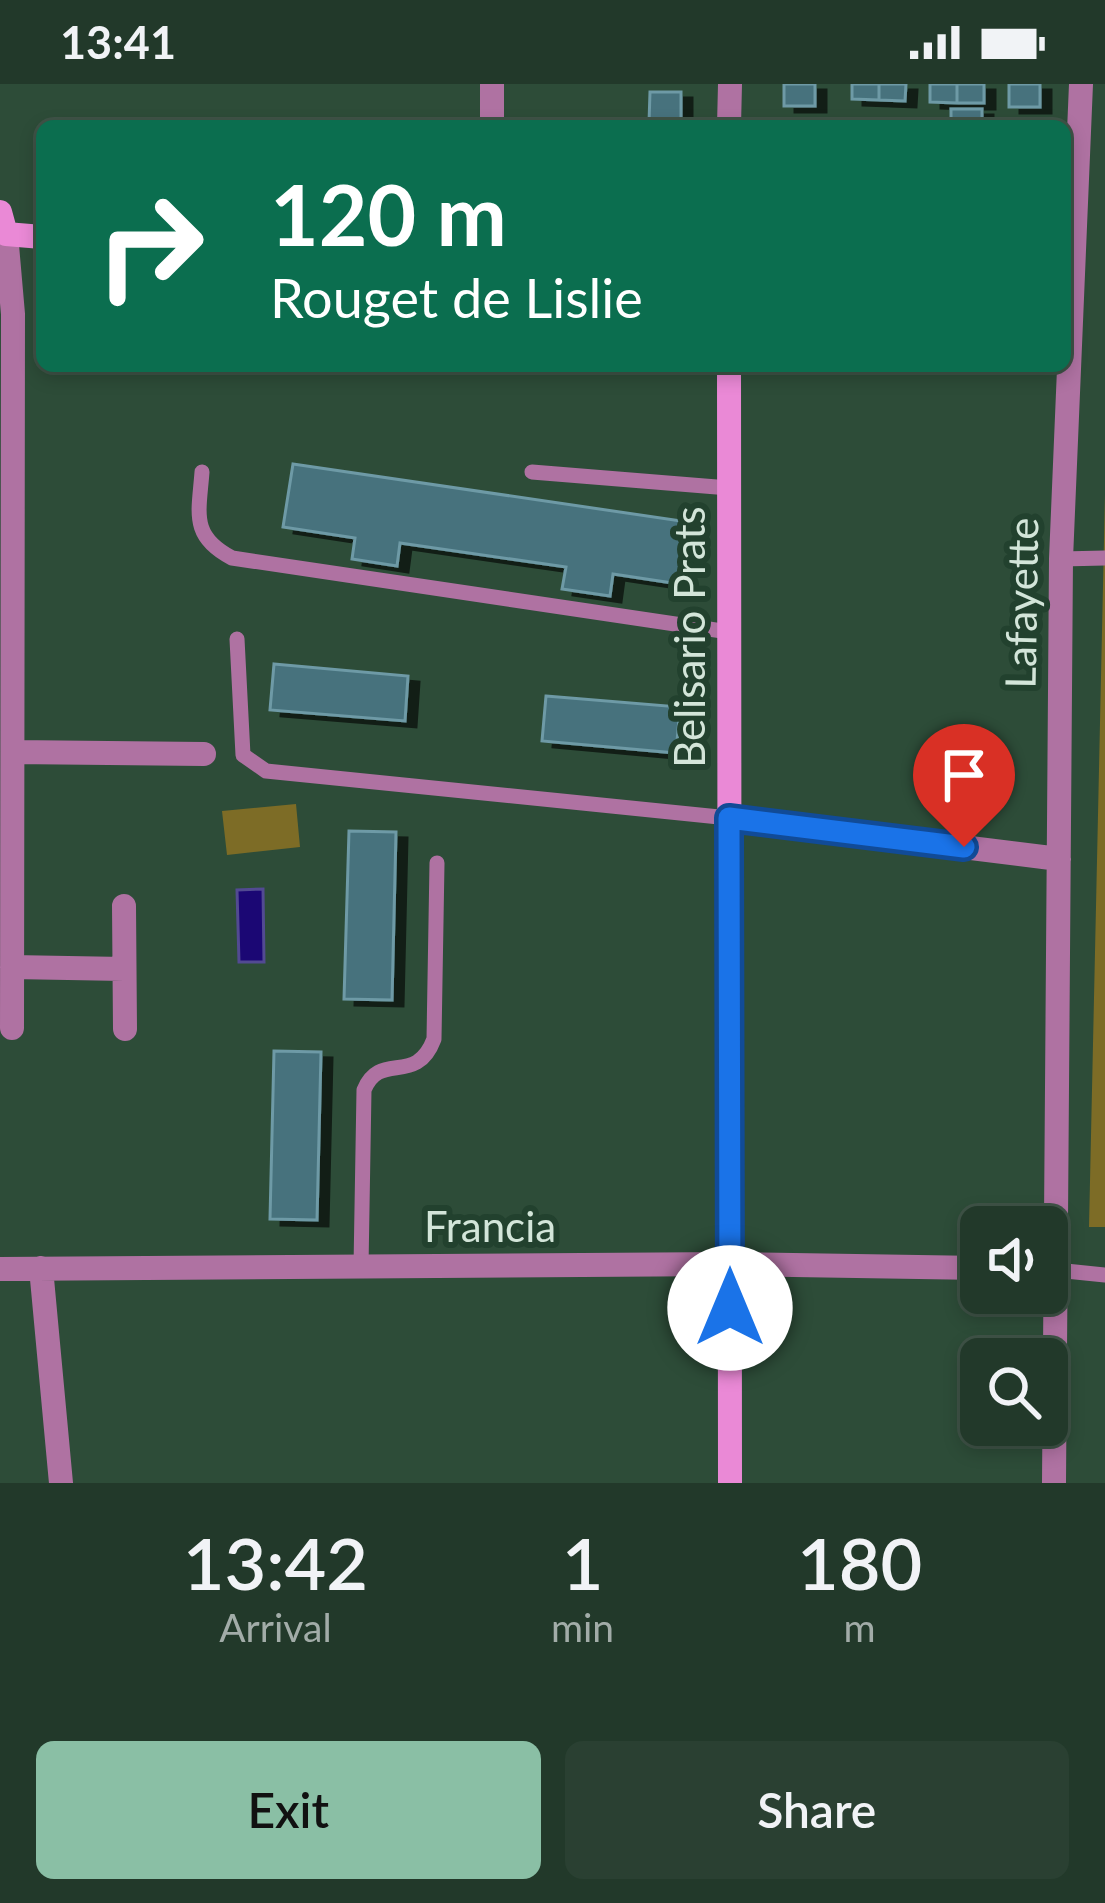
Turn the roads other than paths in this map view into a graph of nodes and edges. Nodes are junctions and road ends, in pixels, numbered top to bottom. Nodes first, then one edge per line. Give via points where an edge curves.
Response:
1 (493, 84) edge
2 (730, 84) edge
3 (1081, 84) edge
4 (492, 120) edge
5 (729, 120) edge
6 (2, 227) edge
7 (36, 236) edge
8 (1071, 268) edge
9 (729, 372) edge
10 (1066, 372) edge
11 (202, 472) dead end
12 (532, 472) dead end
13 (729, 488) junction
14 (1105, 557) edge
15 (1061, 559) junction
16 (729, 632) junction
17 (237, 639) dead end
18 (6, 718) edge
19 (14, 752) junction
20 (204, 754) dead end
21 (7, 787) edge
22 (729, 818) junction
23 (1058, 859) junction
24 (437, 863) dead end
25 (124, 906) dead end
26 (12, 967) junction
27 (124, 969) junction
28 (11, 1028) dead end
29 (125, 1028) dead end
30 (1052, 1206) edge
31 (730, 1264) junction
32 (361, 1267) junction
33 (41, 1268) junction
34 (960, 1268) edge
35 (0, 1269) edge
36 (1068, 1271) edge
37 (1105, 1275) edge
38 (1052, 1314) edge
39 (61, 1483) edge
40 (730, 1483) edge
41 (1054, 1483) edge

1 - 4 street
2 - 5 street
3 - 8 street, Lafayette
6 - 7 street
6 - 18 street via 13,314
9 - 13 street, Belisario Prats
10 - 15 street, Lafayette
11 - 16 lane via 201,533 232,558
12 - 13 lane
13 - 16 street, Belisario Prats
14 - 15 lane
15 - 23 street, Lafayette
16 - 22 street, Belisario Prats
17 - 22 lane via 243,755 266,771
18 - 19 street
19 - 20 street
19 - 21 street
21 - 26 street
22 - 23 street
22 - 31 street, Belisario Prats
23 - 30 street, Lafayette
24 - 32 lane via 434,1039 418,1064 381,1070 364,1090
25 - 27 street
26 - 27 street
26 - 28 street
27 - 29 street
31 - 32 street, Francia
31 - 34 street, Francia
31 - 40 street, Belisario Prats
32 - 33 street, Francia
33 - 35 street, Francia
33 - 39 street
36 - 37 lane
38 - 41 street, Lafayette

